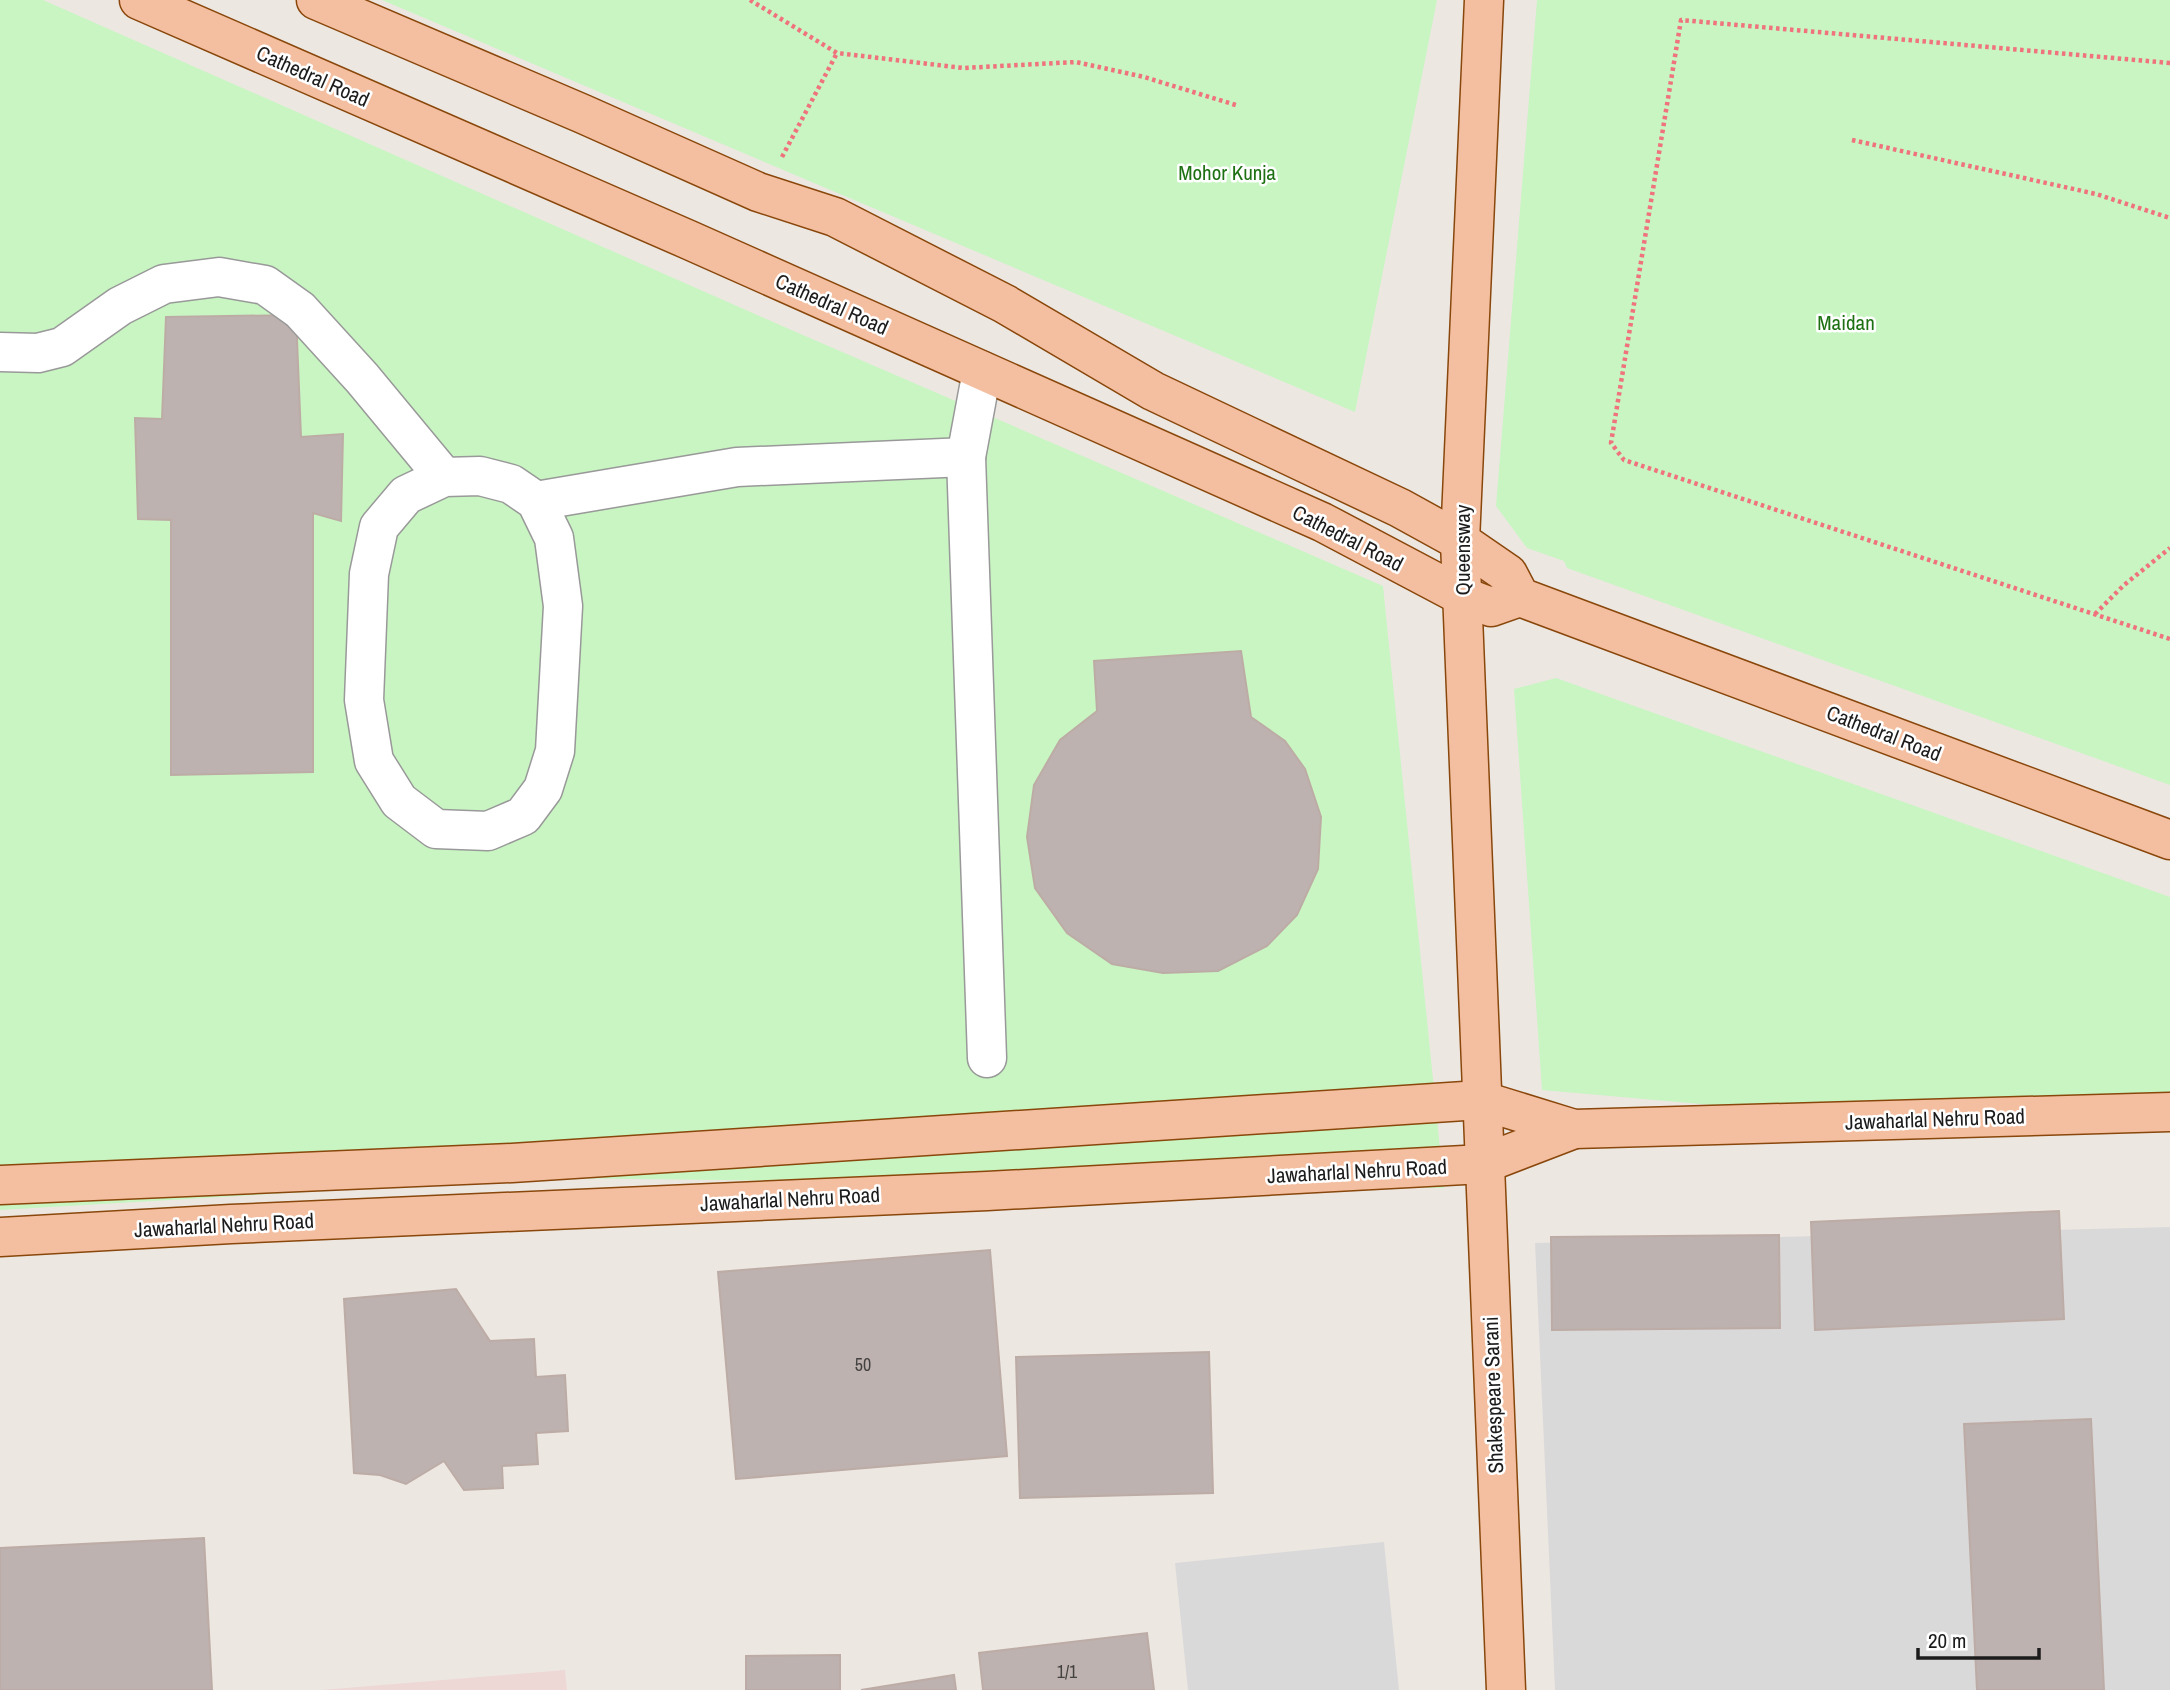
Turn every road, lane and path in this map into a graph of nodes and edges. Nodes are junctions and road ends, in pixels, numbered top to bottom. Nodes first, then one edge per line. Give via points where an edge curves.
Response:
1 (139, 0) edge
2 (316, 0) edge
3 (750, 0) edge
4 (1484, 0) edge
5 (838, 53) junction
6 (2170, 63) edge
7 (1239, 106) dead end
8 (1852, 140) dead end
9 (758, 192) junction
10 (2170, 218) edge
11 (0, 352) edge
12 (982, 371) junction
13 (966, 457) junction
14 (444, 477) junction
15 (536, 501) junction
16 (1460, 541) junction
17 (2170, 548) edge
18 (1462, 596) junction
19 (1520, 597) junction
20 (2095, 614) junction
21 (2170, 639) edge
22 (2170, 841) edge
23 (987, 1058) dead end
24 (1480, 1100) junction
25 (2170, 1112) edge
26 (1574, 1129) junction
27 (1483, 1164) junction
28 (0, 1185) edge
29 (0, 1237) edge
30 (1506, 1690) edge

1 - 12 main road, Cathedral Road
2 - 9 main road
3 - 5 path
4 - 16 main road, Queensway
5 - 7 path via 963,68 1076,62
5 - 9 path via 777,167
6 - 20 path via 1681,20 1611,443 1624,460
8 - 10 path via 2096,194
9 - 16 main road via 835,217 1005,304 1153,391
11 - 14 lane via 38,353 62,346 120,306 164,284 219,278 265,285 300,310
12 - 13 lane
12 - 18 main road, Cathedral Road via 1322,522
13 - 15 lane via 737,467
13 - 23 lane
14 - 15 lane via 480,476 510,484
14 - 15 lane via 406,495 379,527 369,574 364,700 374,761 399,801 436,829 488,831 523,816 543,789 555,751 563,606 554,538
16 - 18 main road, Queensway
16 - 19 main road via 1508,574
17 - 20 path
18 - 19 main road, Cathedral Road via 1491,607
18 - 24 main road, Queensway
19 - 22 main road, Cathedral Road
20 - 21 path
24 - 26 main road, Jawaharlal Nehru Road
24 - 27 main road, Shakespeare Sarani
24 - 28 main road, Jawaharlal Nehru Road via 512,1163
25 - 26 main road, Jawaharlal Nehru Road
26 - 27 main road, Jawaharlal Nehru Road
27 - 29 main road, Jawaharlal Nehru Road
27 - 30 main road, Shakespeare Sarani

